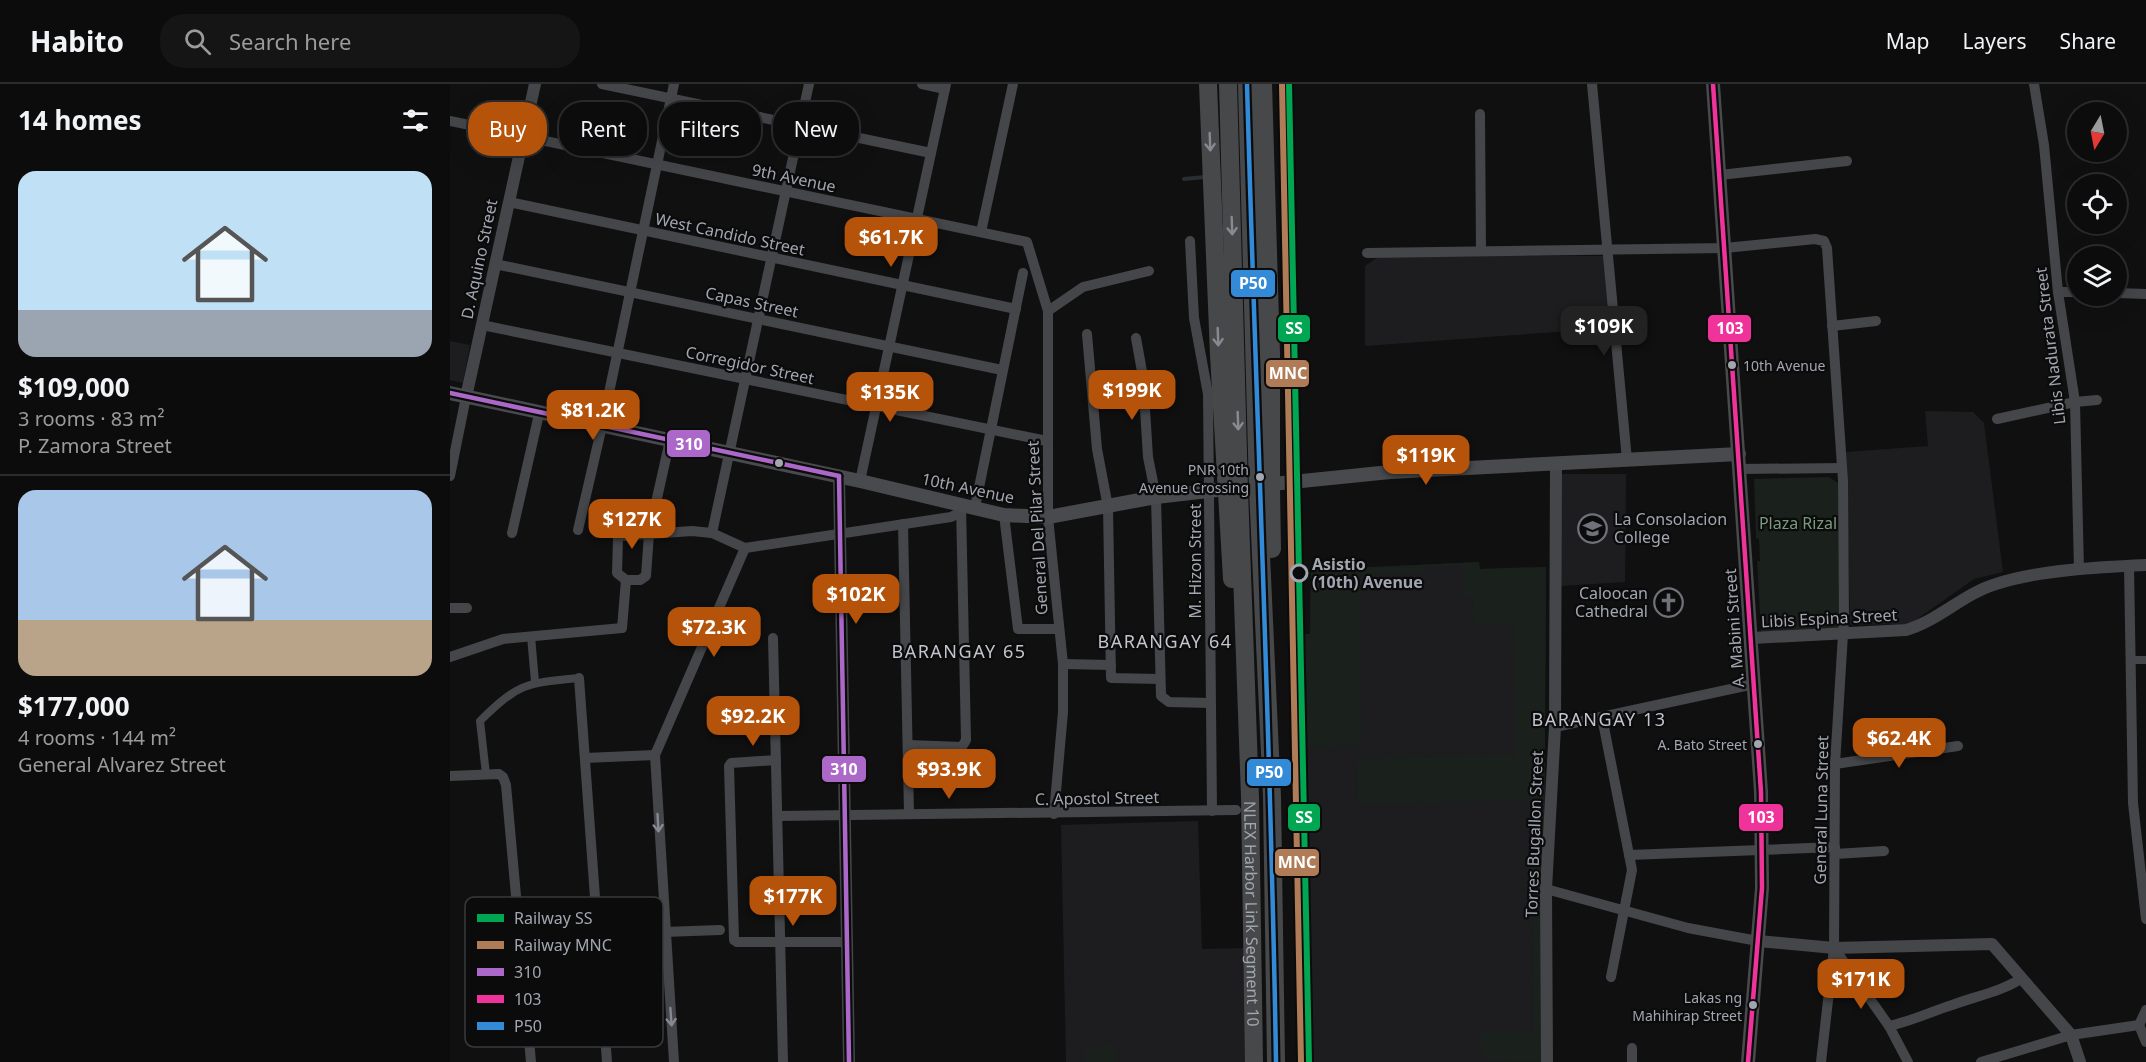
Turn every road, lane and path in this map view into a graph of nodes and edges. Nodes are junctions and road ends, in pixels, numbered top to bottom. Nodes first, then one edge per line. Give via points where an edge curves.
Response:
1 (535, 84) edge
2 (602, 84) edge
3 (674, 84) edge
4 (809, 84) edge
5 (922, 84) edge
6 (1013, 84) edge
7 (1208, 84) edge
8 (1228, 84) edge
9 (1247, 84) edge
10 (1263, 84) edge
11 (1592, 84) edge
12 (1713, 84) edge
13 (2034, 84) edge
14 (945, 86) edge
15 (671, 99) junction
16 (531, 102) edge
17 (805, 102) edge
18 (1479, 114) dead end
19 (773, 120) edge
20 (450, 121) edge
21 (468, 125) edge
22 (859, 138) edge
23 (547, 141) edge
24 (931, 153) junction
25 (519, 156) edge
26 (794, 156) edge
27 (1847, 161) dead end
28 (657, 164) junction
29 (1720, 175) junction
30 (787, 191) junction
31 (509, 202) junction
32 (916, 219) junction
33 (643, 231) junction
34 (981, 232) junction
35 (1190, 241) dead end
36 (1027, 242) joint
37 (1725, 248) junction
38 (1481, 251) junction
39 (1609, 251) junction
40 (1367, 253) dead end
41 (771, 257) junction
42 (495, 264) junction
43 (1149, 271) dead end
44 (1023, 273) dead end
45 (902, 285) junction
46 (630, 292) junction
47 (2058, 292) junction
48 (2067, 292) edge
49 (2127, 293) edge
50 (2146, 294) edge
51 (1016, 309) junction
52 (1048, 311) junction
53 (758, 319) junction
54 (1876, 321) dead end
55 (482, 325) junction
56 (1832, 326) junction
57 (1087, 334) dead end
58 (1136, 338) dead end
59 (888, 346) junction
60 (618, 353) junction
61 (1002, 370) junction
62 (744, 379) junction
63 (450, 393) edge
64 (466, 397) junction
65 (2097, 400) dead end
66 (2075, 402) junction
67 (875, 406) junction
68 (539, 414) junction
69 (1997, 419) dead end
70 (602, 426) junction
71 (990, 429) junction
72 (670, 440) junction
73 (1047, 441) junction
74 (728, 453) junction
75 (1739, 454) junction
76 (1626, 460) junction
77 (1556, 464) junction
78 (1842, 468) junction
79 (1740, 469) junction
80 (450, 476) edge
81 (839, 476) junction
82 (860, 481) junction
83 (1210, 490) junction
84 (1156, 497) junction
85 (1108, 507) junction
86 (966, 508) junction
87 (1004, 515) junction
88 (1048, 517) junction
89 (903, 524) junction
90 (578, 530) dead end
91 (513, 533) dead end
92 (712, 533) junction
93 (649, 534) junction
94 (840, 534) junction
95 (745, 548) junction
96 (2146, 565) edge
97 (2129, 566) junction
98 (2079, 570) junction
99 (626, 580) junction
100 (450, 608) edge
101 (467, 608) dead end
102 (1058, 629) junction
103 (1842, 634) junction
104 (531, 636) junction
105 (773, 638) dead end
106 (1752, 638) junction
107 (450, 657) edge
108 (2130, 660) junction
109 (2146, 660) edge
110 (1063, 664) junction
111 (1111, 665) junction
112 (579, 678) joint
113 (1160, 679) junction
114 (535, 682) junction
115 (1754, 684) junction
116 (1210, 703) junction
117 (1602, 717) junction
118 (1555, 727) junction
119 (908, 745) junction
120 (1958, 746) dead end
121 (585, 758) junction
122 (655, 760) junction
123 (776, 760) junction
124 (1835, 764) junction
125 (486, 774) junction
126 (450, 776) edge
127 (1250, 797) junction
128 (1272, 797) junction
129 (1236, 810) dead end
130 (1212, 811) junction
131 (909, 814) junction
132 (1054, 814) junction
133 (844, 815) junction
134 (778, 816) junction
135 (1762, 848) junction
136 (1835, 850) junction
137 (1884, 851) dead end
138 (1629, 855) junction
139 (1546, 889) junction
140 (515, 897) edge
141 (595, 897) edge
142 (662, 897) edge
143 (1623, 910) junction
144 (663, 913) edge
145 (2146, 919) edge
146 (720, 930) dead end
147 (664, 932) junction
148 (780, 941) junction
149 (1758, 941) junction
150 (847, 942) junction
151 (1834, 948) junction
152 (1611, 977) dead end
153 (2022, 978) junction
154 (2146, 1010) edge
155 (2139, 1025) junction
156 (1889, 1026) junction
157 (2071, 1035) junction
158 (2146, 1042) edge
159 (530, 1047) edge
160 (606, 1047) edge
161 (1632, 1048) dead end
162 (531, 1062) edge
163 (607, 1062) edge
164 (674, 1062) edge
165 (783, 1062) edge
166 (849, 1062) edge
167 (1254, 1062) edge
168 (1276, 1062) edge
169 (1547, 1062) edge
170 (1632, 1062) edge
171 (1748, 1062) edge
172 (1821, 1062) edge
173 (1908, 1062) edge
174 (1981, 1062) edge
175 (2080, 1062) edge

1 - 16 street, D. Aquino Street
2 - 15 street
3 - 15 street
4 - 17 street
5 - 14 street
6 - 34 street
7 -> 127 highway, bridge via 1219,355 1238,674
8 -> 127 highway, NLEX Harbor Link Segment 10, bridge
9 - 128 highway, NLEX Harbor Link Segment 10, bridge via 1258,489
10 - 128 highway, bridge via 1271,354
11 - 39 street
12 - 29 main road, A. Mabini Street
13 - 47 street, Libis Nadurata Street
14 - 24 street
15 - 19 street
15 - 28 street
18 - 38 street
20 - 21 street, 9th Avenue
22 - 24 street
23 - 28 street, 9th Avenue
24 - 32 street
25 - 31 street, D. Aquino Street
26 - 30 street
27 - 29 street
28 - 30 street, 9th Avenue
28 - 33 street
29 - 37 main road, A. Mabini Street
30 - 32 street, 9th Avenue
30 - 41 street
31 - 33 street, West Candido Street
31 - 42 street, D. Aquino Street
32 - 34 street, 9th Avenue
32 - 45 street
33 - 41 street, West Candido Street
33 - 46 street
34 - 36 street, 9th Avenue
35 - 83 street, M. Hizon Street via 1194,318 1208,394
36 - 52 street, General Del Pilar Street
37 - 39 street
37 - 56 street, General Luna Street via 1824,241
37 - 75 main road, A. Mabini Street
38 - 39 street
38 - 40 street
39 - 76 street
41 - 45 street, West Candido Street
41 - 53 street
42 - 46 street, Capas Street
42 - 55 street, D. Aquino Street
43 - 52 street via 1083,287
44 - 51 street
45 - 51 street, West Candido Street
45 - 59 street
46 - 53 street, Capas Street
46 - 60 street
47 - 48 street
47 - 66 street, Libis Nadurata Street
49 - 50 street
51 - 61 street
52 - 73 street, General Del Pilar Street
53 - 59 street, Capas Street
53 - 62 street
54 - 56 street
55 - 60 street, Corregidor Street
55 - 64 street, D. Aquino Street
56 - 78 street, General Luna Street
57 - 85 street via 1097,449
58 - 84 street
59 - 61 street, Capas Street
59 - 67 street
60 - 62 street, Corregidor Street
60 - 70 street
61 - 71 street
62 - 67 street, Corregidor Street
62 - 74 street
63 - 64 main road, 10th Avenue
64 - 68 main road, 10th Avenue
64 - 80 street, D. Aquino Street
65 - 66 street
66 - 69 street
66 - 98 street, Libis Nadurata Street
67 - 71 street, Corregidor Street
67 - 82 street
68 - 70 main road, 10th Avenue
68 - 91 street
70 - 72 main road, 10th Avenue
70 - 90 street
71 - 73 street, Corregidor Street
71 - 86 street
72 - 74 main road, 10th Avenue
72 - 93 street
73 - 88 street, General Del Pilar Street
74 - 81 main road, 10th Avenue
74 - 92 street
75 - 76 main road, 10th Avenue
75 - 79 main road, A. Mabini Street
76 - 77 main road, 10th Avenue
77 - 83 main road, 10th Avenue via 1390,472
77 - 118 street, Torres Bugallon Street
78 - 79 street
78 - 103 street, General Luna Street
79 - 106 main road, A. Mabini Street
81 - 82 main road, 10th Avenue
81 - 94 street
82 - 86 main road, 10th Avenue
83 - 84 main road, 10th Avenue
83 - 116 street, M. Hizon Street
84 - 85 main road, 10th Avenue
84 - 113 street
85 - 88 main road, 10th Avenue
85 - 111 street
86 - 87 main road, 10th Avenue
86 - 89 street via 951,517
86 - 119 street via 966,740 962,747
87 - 88 main road, 10th Avenue
87 - 102 street via 1018,629
88 - 102 street, General Del Pilar Street
89 - 94 street
89 - 119 street
92 - 93 street
92 - 95 street
93 - 99 street via 646,576
93 - 99 street via 618,538 617,573
94 - 95 street
94 - 133 street
95 - 122 street
96 - 97 street, Libis Espina Street
97 - 98 street, Libis Espina Street
97 - 108 street
98 - 103 street, Libis Espina Street via 1995,584 1968,596 1920,627
99 - 104 street via 622,628
100 - 101 street
102 - 110 street, General Del Pilar Street
103 - 106 street, Libis Espina Street
103 - 124 street, General Luna Street
104 - 107 street via 502,639
104 - 114 street
105 - 123 street
106 - 115 main road, A. Mabini Street
108 - 109 street
108 - 145 street via 2133,803
110 - 111 street
110 - 132 street, General Del Pilar Street
111 - 113 street via 1112,680
112 - 114 street
112 - 121 street
113 - 116 street via 1165,700
114 - 125 street via 509,692 480,721
115 - 117 street
115 - 135 main road, A. Mabini Street
116 - 130 street, M. Hizon Street
117 - 118 street
117 - 138 street
118 - 139 street, Torres Bugallon Street
119 - 131 street
120 - 124 street
121 - 122 street
121 - 141 street
122 -> 142 street
123 - 134 street
123 - 148 street via 729,766 735,941
124 - 136 street, General Luna Street
125 - 126 street
125 - 140 street via 503,777
127 - 167 highway, NLEX Harbor Link Segment 10
128 - 168 highway, NLEX Harbor Link Segment 10
129 - 130 street, C. Apostol Street
130 - 132 street, C. Apostol Street
131 - 132 street, C. Apostol Street
131 - 133 street, C. Apostol Street
133 - 134 street, C. Apostol Street
133 - 150 street
134 - 148 street
135 - 136 street
135 - 138 street
135 - 149 main road, A. Mabini Street
136 - 137 street
136 - 151 street, General Luna Street
138 - 143 street via 1630,889
139 - 143 street
139 - 169 street, Torres Bugallon Street
143 - 149 street
143 - 152 street
144 -> 147 street
146 - 147 street
147 -> 164 street
148 - 150 street
148 - 165 street
149 - 151 street
149 - 171 main road, A. Mabini Street
150 - 166 street
151 - 153 street via 1992,944
151 - 156 street
151 - 172 street, General Luna Street
153 - 156 street via 2008,987
153 - 157 street
154 - 155 street
155 - 157 street
155 - 158 street
156 - 173 street
157 - 174 street
157 - 175 street
159 - 162 street
160 - 163 street
161 - 170 street

